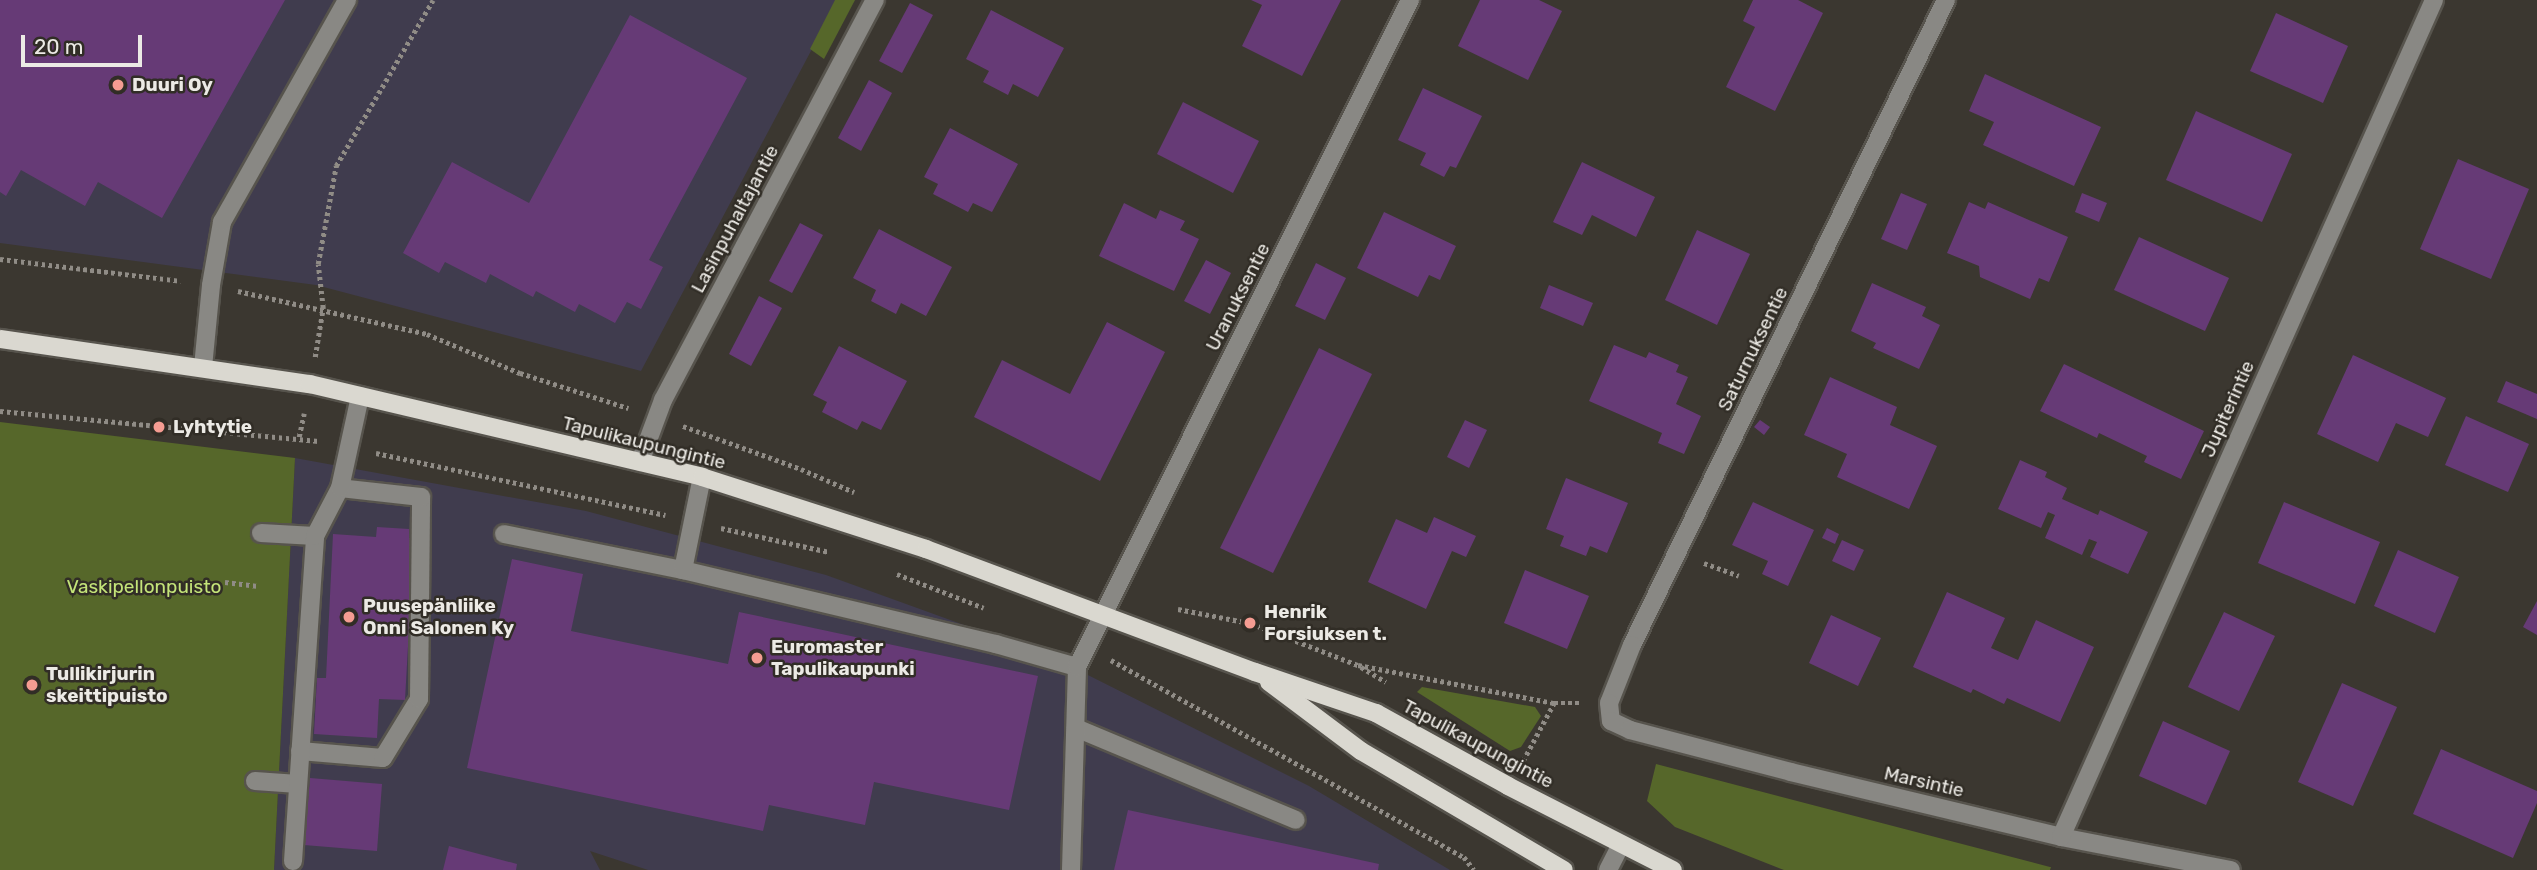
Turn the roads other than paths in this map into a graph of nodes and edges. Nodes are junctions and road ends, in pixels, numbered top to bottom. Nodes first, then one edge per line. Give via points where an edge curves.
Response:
1 (346, 0) edge
2 (875, 0) edge
3 (1410, 0) edge
4 (1946, 0) edge
5 (2434, 0) edge
6 (0, 339) edge
7 (203, 367) junction
8 (360, 396) junction
9 (640, 462) junction
10 (702, 477) junction
11 (340, 488) junction
12 (261, 533) dead end
13 (504, 534) dead end
14 (315, 536) junction
15 (683, 570) junction
16 (1104, 614) junction
17 (1077, 667) junction
18 (1255, 672) junction
19 (1611, 721) joint
20 (1076, 728) junction
21 (300, 751) junction
22 (255, 781) dead end
23 (298, 784) junction
24 (1296, 820) dead end
25 (2061, 837) junction
26 (1621, 844) junction
27 (293, 861) dead end
28 (1071, 870) edge
29 (1564, 870) edge
30 (1608, 870) edge
31 (1673, 870) edge
32 (2231, 870) edge

1 - 7 street via 222,222
2 - 9 street, Lasinpuhaltajantie via 663,400
3 - 16 street, Uranuksentie
4 - 19 street, Saturnuksentie via 1632,645 1609,703
5 - 25 street, Jupiterintie
6 - 7 main road, Tapulikaupungintie
7 - 8 main road, Tapulikaupungintie
8 - 9 main road, Tapulikaupungintie
8 - 11 street
9 - 10 main road, Tapulikaupungintie
10 - 15 street
10 - 16 main road, Tapulikaupungintie via 926,549
11 - 14 street
11 - 21 street via 421,497 419,699 383,758
12 - 14 street
13 - 15 street
14 - 21 street
15 - 17 street
16 - 17 street, Uranuksentie
16 - 18 main road, Tapulikaupungintie
17 - 20 street
18 - 26 main road, Tapulikaupungintie via 1376,713
18 - 29 main road, Tapulikaupungintie via 1360,751
19 - 25 street, Marsintie via 1790,772
20 - 24 street
20 - 28 street
21 - 23 street
22 - 23 street
23 - 27 street
25 - 32 street, Marsintie
26 - 30 street
26 - 31 main road, Tapulikaupungintie

